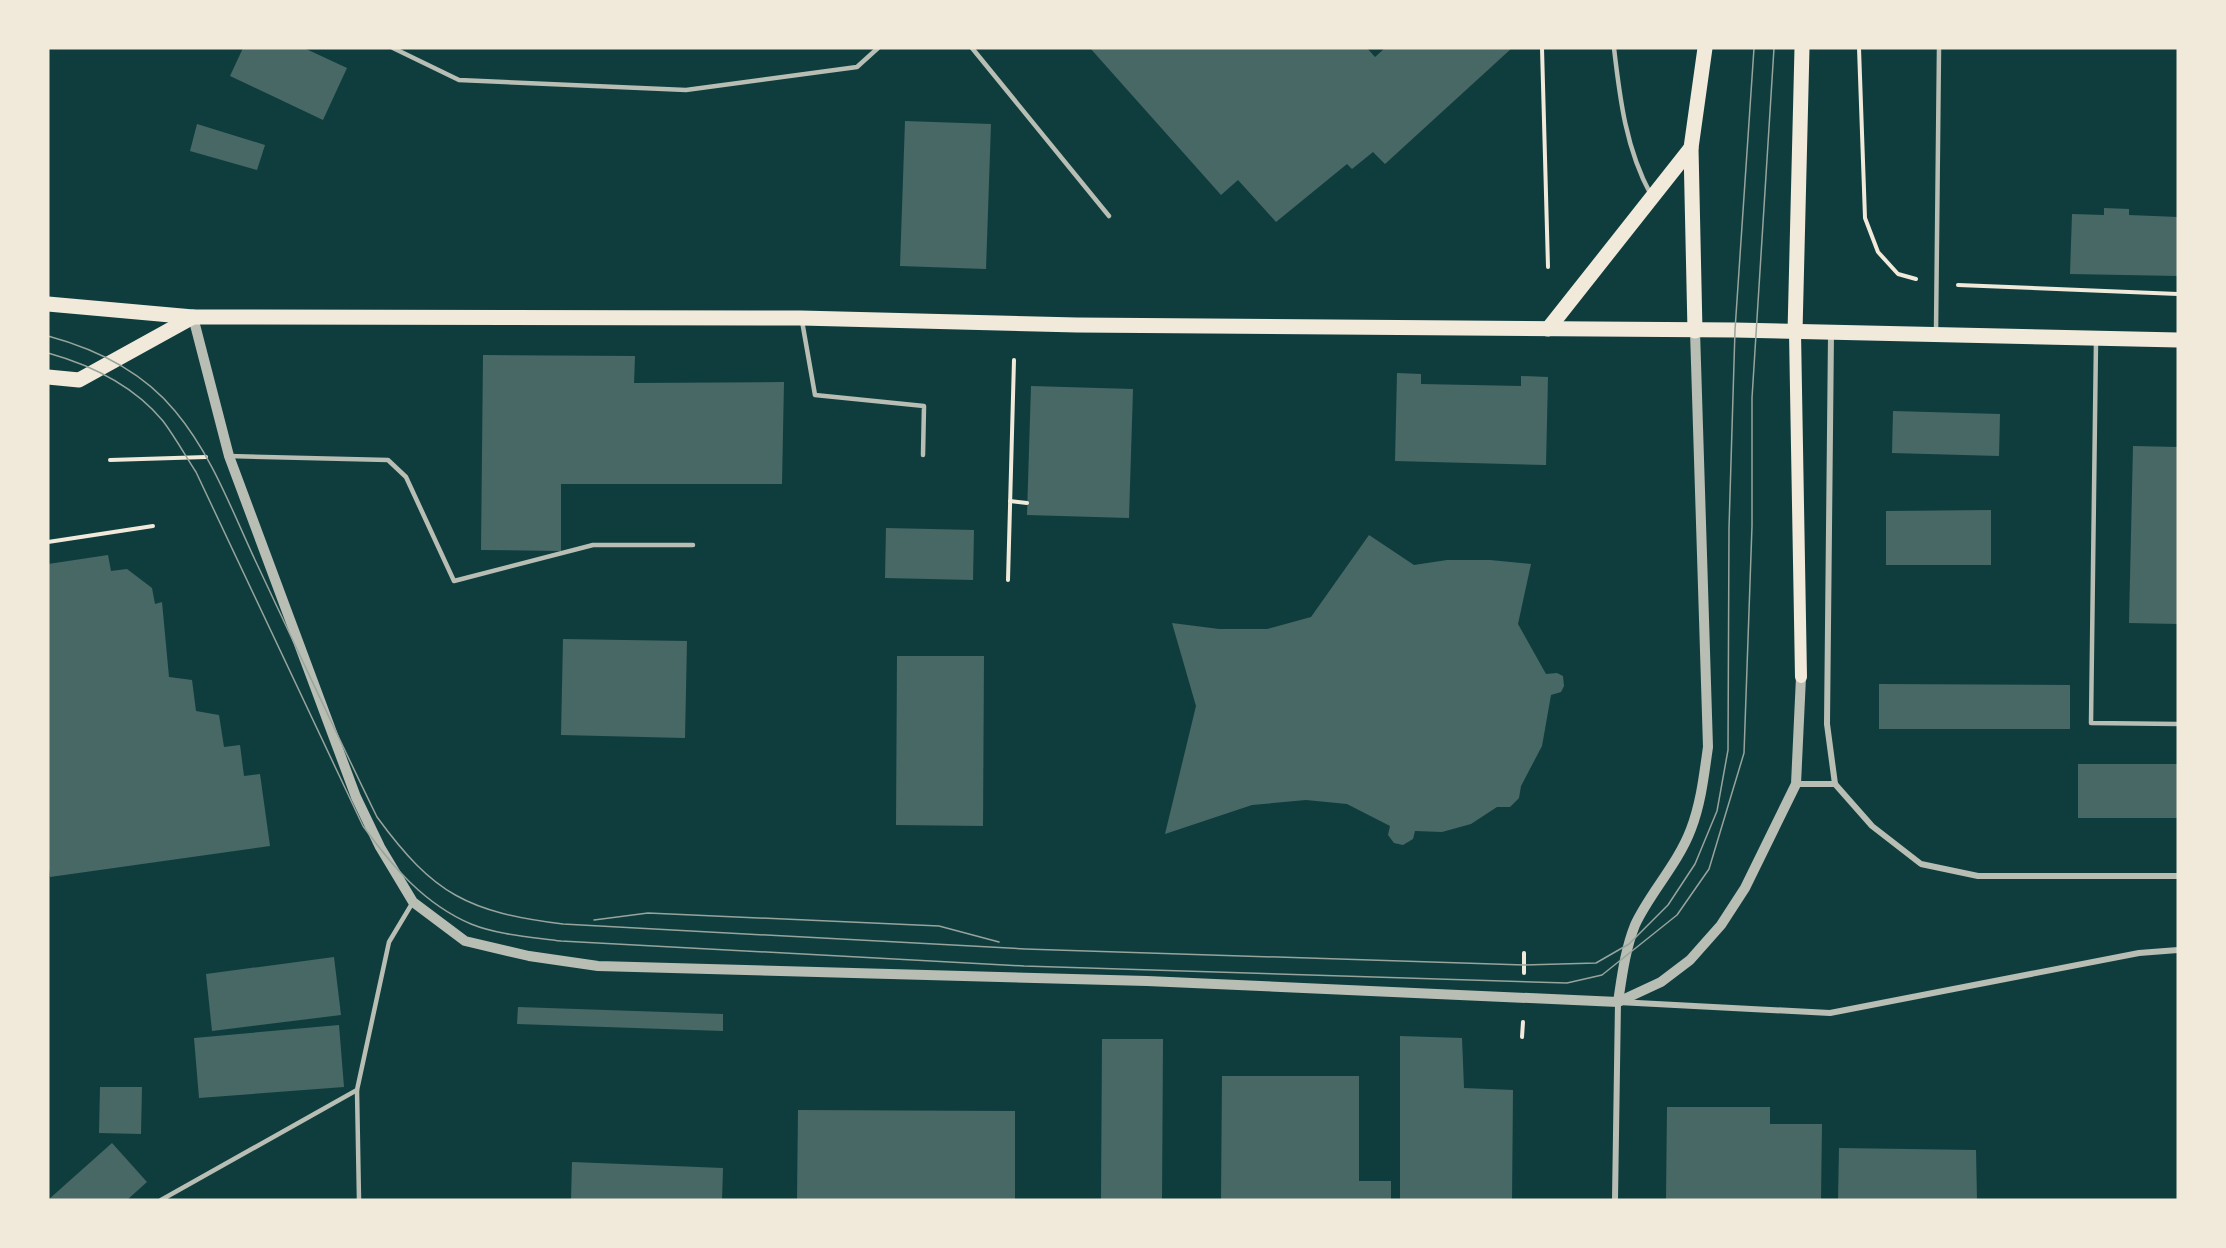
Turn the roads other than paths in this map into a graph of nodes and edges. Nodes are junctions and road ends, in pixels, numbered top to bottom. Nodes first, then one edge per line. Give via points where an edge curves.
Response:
1 (393, 48) edge
2 (878, 48) edge
3 (972, 48) edge
4 (1614, 48) edge
5 (1705, 48) edge
6 (1802, 48) edge
7 (1939, 48) edge
8 (1691, 148) junction
9 (1653, 198) junction
10 (1110, 216) dead end
11 (48, 304) edge
12 (194, 317) junction
13 (801, 318) junction
14 (1548, 329) junction
15 (1695, 331) junction
16 (1795, 332) junction
17 (1831, 332) junction
18 (1936, 335) junction
19 (2096, 338) junction
20 (2178, 340) edge
21 (48, 377) edge
22 (923, 455) dead end
23 (229, 456) junction
24 (693, 545) dead end
25 (1801, 677) joint
26 (2178, 724) edge
27 (1796, 784) junction
28 (1835, 784) junction
29 (2178, 876) edge
30 (413, 902) junction
31 (2178, 950) edge
32 (1618, 1002) junction
33 (357, 1090) junction
34 (161, 1200) edge
35 (358, 1200) edge
36 (1615, 1200) edge

1 - 2 lane via 459,80 686,90 857,67
3 - 10 lane
4 - 9 lane via 1622,115 1639,173
5 - 8 main road
6 - 16 main road
7 - 18 lane
8 - 9 main road
8 - 15 main road
9 - 14 main road
11 - 12 main road
12 - 13 main road
12 - 21 main road via 79,380
12 - 23 street
13 - 14 main road via 1077,326
13 - 22 lane via 815,395 924,406
14 - 15 main road
15 - 16 main road
15 - 32 street via 1708,747 1691,830 1668,875 1636,923
16 - 17 main road
16 - 25 main road
17 - 18 main road
17 - 28 street via 1827,724
18 - 19 main road
19 - 20 main road
19 - 26 lane via 2091,723
23 - 24 lane via 388,460 406,477 454,581 593,545
23 - 30 street via 356,797
25 - 27 street
27 - 28 street
27 - 32 street via 1745,888 1721,925 1690,960 1661,982
28 - 29 street via 1872,826 1921,864 1978,876
30 - 32 street via 465,941 598,966 1147,981
30 - 33 lane via 389,942
31 - 32 street via 2139,953 1830,1013
32 - 36 street
33 - 34 lane
33 - 35 lane

